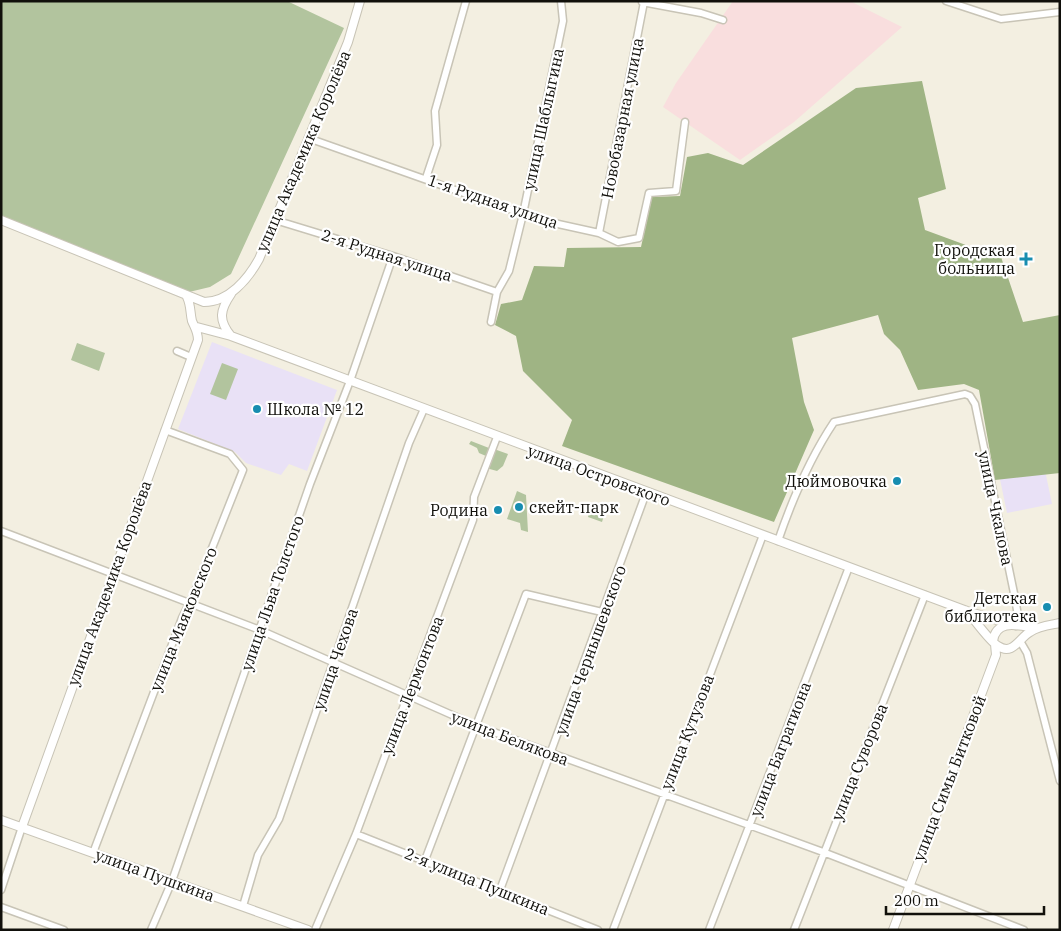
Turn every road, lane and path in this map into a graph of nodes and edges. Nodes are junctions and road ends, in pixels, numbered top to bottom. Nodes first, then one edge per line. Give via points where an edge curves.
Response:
1 (360, 1) edge
2 (466, 1) edge
3 (561, 1) edge
4 (946, 1) edge
5 (643, 2) edge
6 (1060, 12) edge
7 (723, 20) dead end
8 (686, 122) dead end
9 (308, 138) junction
10 (426, 178) junction
11 (523, 214) junction
12 (1, 220) edge
13 (275, 220) junction
14 (599, 233) junction
15 (394, 256) junction
16 (232, 292) junction
17 (497, 292) junction
18 (187, 297) junction
19 (208, 302) junction
20 (193, 311) junction
21 (220, 317) junction
22 (490, 322) dead end
23 (196, 327) junction
24 (210, 330) junction
25 (231, 336) junction
26 (198, 340) junction
27 (178, 351) dead end
28 (191, 357) junction
29 (350, 381) junction
30 (424, 409) junction
31 (165, 430) junction
32 (497, 436) junction
33 (646, 493) junction
34 (1, 531) edge
35 (763, 535) junction
36 (778, 541) junction
37 (849, 567) junction
38 (113, 573) junction
39 (925, 596) junction
40 (190, 602) junction
41 (967, 611) junction
42 (602, 612) junction
43 (1060, 623) edge
44 (1013, 625) junction
45 (1036, 628) junction
46 (260, 630) junction
47 (1020, 641) junction
48 (994, 642) junction
49 (1003, 648) junction
50 (996, 655) junction
51 (334, 663) junction
52 (407, 697) junction
53 (477, 726) junction
54 (552, 754) junction
55 (1059, 772) edge
56 (1060, 781) edge
57 (663, 795) junction
58 (1, 820) edge
59 (750, 826) junction
60 (22, 827) junction
61 (356, 834) junction
62 (824, 852) junction
63 (93, 853) junction
64 (425, 860) junction
65 (172, 881) junction
66 (909, 884) junction
67 (1, 890) edge
68 (500, 890) junction
69 (243, 906) junction
70 (1, 907) edge
71 (64, 930) edge
72 (151, 930) edge
73 (308, 930) edge
74 (315, 930) edge
75 (598, 930) edge
76 (614, 930) edge
77 (709, 930) edge
78 (794, 930) edge
79 (893, 930) edge
80 (1024, 930) edge

1 - 9 street, улица Академика Королёва via 348,42
2 - 10 street via 435,111 437,145
3 - 11 street, улица Шаблыгина via 563,21
4 - 6 street via 1001,19
5 - 7 street
5 - 14 street, Новобазарная улица
8 - 14 street, 1-я Рудная улица via 676,190 649,194 639,238 618,242
9 - 10 street, 1-я Рудная улица
9 - 13 street, улица Академика Королёва
10 - 11 street, 1-я Рудная улица
11 - 14 street, 1-я Рудная улица
11 - 17 street, улица Шаблыгина via 509,271
12 - 18 street
13 - 15 street, 2-я Рудная улица
13 - 16 street, улица Академика Королёва via 252,272
15 - 17 street, 2-я Рудная улица
15 - 29 street, улица Льва Толстого
16 - 19 street
16 - 21 street
17 - 22 street, улица Шаблыгина
18 - 19 street
18 - 20 street
19 - 20 street
19 - 21 street
20 - 23 street
21 - 24 street
21 - 25 street
23 - 24 street
23 - 26 street
24 - 25 street, улица Островского
24 - 26 street
25 - 29 street, улица Островского
26 - 28 street, улица Академика Королёва
27 - 28 street
28 - 31 street, улица Академика Королёва
29 - 30 street, улица Островского
29 - 46 street, улица Льва Толстого via 310,484
30 - 32 street, улица Островского
30 - 51 street, улица Чехова via 409,443
31 - 38 street, улица Академика Королёва
31 - 40 street, улица Маяковского via 230,454 243,470
32 - 33 street, улица Островского
32 - 52 street, улица Лермонтова via 474,497 473,520
33 - 35 street, улица Островского
33 - 42 street, улица Чернышевского
34 - 38 street, улица Белякова
35 - 36 street, улица Островского
35 - 57 street, улица Кутузова
36 - 37 street, улица Островского
36 - 44 street, улица Чкалова via 787,515 834,422 965,394 975,404 1015,598 1018,616
37 - 39 street, улица Островского
37 - 59 street, улица Багратиона
38 - 40 street, улица Белякова
38 - 60 street, улица Академика Королёва
39 - 41 street, улица Островского
39 - 62 street, улица Суворова
40 - 46 street, улица Белякова
40 - 63 street, улица Маяковского
41 - 44 street, улица Островского
41 - 48 street, улица Островского
42 - 53 street via 526,594
42 - 54 street, улица Чернышевского
43 - 45 street, улица Островского
44 - 45 street, улица Островского
44 - 47 street
44 - 48 street via 1000,628
45 - 47 street, улица Островского
46 - 51 street, улица Белякова
46 - 65 street, улица Льва Толстого
47 - 49 street via 1015,646
47 - 55 street via 1027,653
48 - 49 street
48 - 50 street
49 - 50 street
50 - 66 street, улица Симы Битковой
51 - 52 street, улица Белякова
51 - 69 street, улица Чехова via 278,818 258,855
52 - 53 street, улица Белякова
52 - 61 street, улица Лермонтова
53 - 54 street, улица Белякова
53 - 64 street
54 - 57 street, улица Белякова
54 - 68 street, улица Чернышевского
55 - 56 street
57 - 59 street, улица Белякова
57 - 76 street, улица Кутузова
58 - 60 street, улица Пушкина
59 - 62 street, улица Белякова
59 - 77 street, улица Багратиона
60 - 63 street, улица Пушкина
60 - 67 street
61 - 64 street, 2-я улица Пушкина
61 - 74 street, улица Лермонтова
62 - 66 street, улица Белякова
62 - 78 street, улица Суворова
63 - 65 street, улица Пушкина
64 - 68 street, 2-я улица Пушкина
65 - 69 street, улица Пушкина
65 - 72 street, улица Льва Толстого
66 - 79 street, улица Симы Битковой
66 - 80 street, улица Белякова
68 - 75 street, 2-я улица Пушкина
69 - 73 street, улица Пушкина
70 - 71 street

